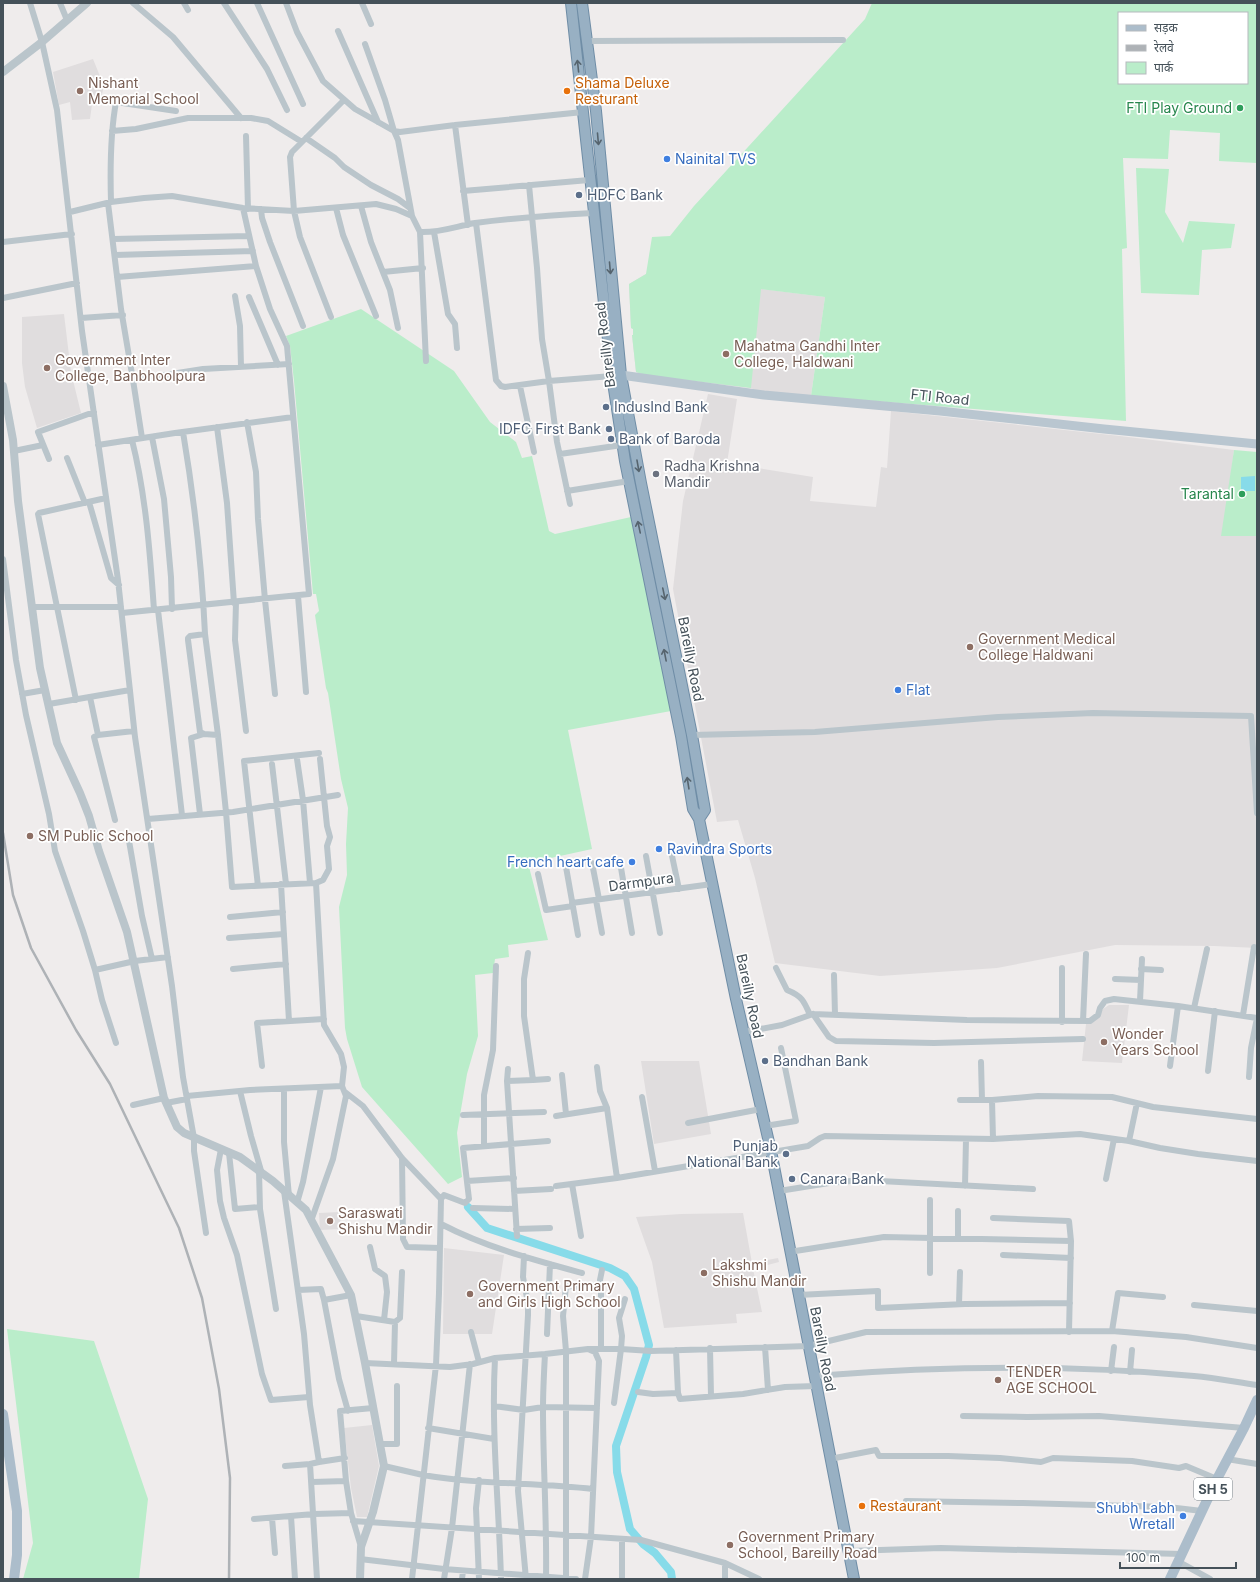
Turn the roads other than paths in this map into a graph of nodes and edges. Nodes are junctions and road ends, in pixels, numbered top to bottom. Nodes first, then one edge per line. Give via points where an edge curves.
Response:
1 (30, 3) edge
2 (60, 3) edge
3 (87, 3) edge
4 (133, 3) edge
5 (184, 3) edge
6 (224, 3) edge
7 (256, 3) edge
8 (286, 3) edge
9 (362, 3) edge
10 (571, 3) edge
11 (582, 3) edge
12 (188, 10) dead end
13 (67, 20) junction
14 (370, 24) dead end
15 (338, 31) dead end
16 (843, 40) dead end
17 (588, 41) junction
18 (42, 42) junction
19 (365, 44) dead end
20 (3, 72) edge
21 (344, 100) junction
22 (303, 104) dead end
23 (287, 110) dead end
24 (176, 111) dead end
25 (596, 111) junction
26 (583, 112) junction
27 (241, 118) junction
28 (378, 122) junction
29 (454, 125) junction
30 (112, 131) junction
31 (394, 131) junction
32 (246, 136) dead end
33 (304, 140) junction
34 (589, 180) junction
35 (529, 185) junction
36 (463, 191) junction
37 (110, 203) junction
38 (361, 206) junction
39 (245, 208) junction
40 (336, 208) junction
41 (410, 208) junction
42 (261, 209) junction
43 (294, 211) junction
44 (70, 212) junction
45 (605, 212) junction
46 (593, 213) junction
47 (412, 216) junction
48 (532, 217) junction
49 (476, 223) junction
50 (468, 225) junction
51 (420, 232) junction
52 (434, 232) junction
53 (72, 234) junction
54 (249, 236) junction
55 (113, 238) junction
56 (3, 242) edge
57 (253, 251) junction
58 (115, 255) junction
59 (256, 266) junction
60 (423, 268) junction
61 (383, 272) junction
62 (117, 277) junction
63 (77, 284) junction
64 (235, 296) dead end
65 (249, 297) dead end
66 (3, 298) edge
67 (122, 315) junction
68 (376, 316) dead end
69 (81, 318) junction
70 (331, 318) dead end
71 (303, 326) dead end
72 (398, 328) dead end
73 (457, 348) dead end
74 (426, 361) dead end
75 (289, 364) junction
76 (278, 365) junction
77 (241, 367) junction
78 (616, 375) junction
79 (133, 380) junction
80 (550, 381) junction
81 (3, 386) edge
82 (520, 386) junction
83 (94, 412) junction
84 (293, 417) junction
85 (247, 422) junction
86 (216, 427) junction
87 (184, 432) junction
88 (152, 436) junction
89 (142, 438) junction
90 (132, 440) junction
91 (1257, 444) edge
92 (43, 445) junction
93 (98, 445) junction
94 (622, 445) junction
95 (14, 451) junction
96 (534, 452) dead end
97 (560, 454) junction
98 (67, 458) dead end
99 (49, 459) dead end
100 (629, 481) junction
101 (568, 491) junction
102 (106, 498) junction
103 (87, 503) junction
104 (570, 504) dead end
105 (3, 559) edge
106 (119, 584) junction
107 (298, 596) junction
108 (265, 600) junction
109 (235, 603) junction
110 (204, 606) junction
111 (32, 607) junction
112 (58, 607) junction
113 (172, 609) junction
114 (121, 610) junction
115 (156, 610) junction
116 (205, 634) junction
117 (45, 690) junction
118 (130, 690) junction
119 (306, 692) dead end
120 (22, 694) junction
121 (275, 694) dead end
122 (90, 698) junction
123 (76, 700) junction
124 (49, 704) junction
125 (134, 731) junction
126 (246, 731) dead end
127 (98, 734) junction
128 (204, 734) junction
129 (692, 734) junction
130 (218, 735) junction
131 (681, 736) junction
132 (297, 759) dead end
133 (272, 764) dead end
134 (338, 795) dead end
135 (325, 797) junction
136 (302, 800) junction
137 (277, 804) junction
138 (248, 809) junction
139 (226, 812) junction
140 (1257, 813) edge
141 (200, 814) junction
142 (182, 815) junction
143 (148, 819) junction
144 (699, 819) junction
145 (115, 820) dead end
146 (128, 835) dead end
147 (671, 851) dead end
148 (646, 856) dead end
149 (620, 862) dead end
150 (592, 863) dead end
151 (566, 867) dead end
152 (538, 874) dead end
153 (313, 883) junction
154 (284, 884) junction
155 (712, 884) junction
156 (258, 886) junction
157 (679, 889) junction
158 (653, 892) junction
159 (626, 896) junction
160 (598, 900) junction
161 (573, 905) junction
162 (283, 912) junction
163 (230, 918) dead end
164 (602, 933) dead end
165 (632, 933) dead end
166 (660, 933) dead end
167 (284, 934) junction
168 (578, 935) dead end
169 (229, 938) dead end
170 (1254, 948) dead end
171 (1207, 949) dead end
172 (528, 953) dead end
173 (1086, 954) dead end
174 (168, 957) junction
175 (1142, 958) dead end
176 (152, 959) junction
177 (135, 961) junction
178 (286, 964) junction
179 (496, 966) dead end
180 (776, 968) dead end
181 (1062, 968) dead end
182 (233, 969) dead end
183 (1141, 969) junction
184 (95, 970) junction
185 (1161, 970) dead end
186 (834, 975) dead end
187 (1114, 979) dead end
188 (1141, 980) junction
189 (1140, 1002) junction
190 (1178, 1006) junction
191 (1194, 1008) junction
192 (1215, 1011) junction
193 (811, 1015) junction
194 (835, 1015) junction
195 (1242, 1015) junction
196 (1257, 1018) edge
197 (324, 1019) junction
198 (289, 1021) junction
199 (1083, 1021) junction
200 (1062, 1022) junction
201 (744, 1032) junction
202 (1083, 1039) dead end
203 (116, 1043) dead end
204 (781, 1048) dead end
205 (980, 1062) dead end
206 (262, 1066) dead end
207 (1170, 1066) dead end
208 (597, 1067) dead end
209 (508, 1069) dead end
210 (1208, 1071) dead end
211 (562, 1075) dead end
212 (1249, 1076) dead end
213 (548, 1079) dead end
214 (533, 1080) junction
215 (507, 1081) junction
216 (321, 1087) junction
217 (284, 1089) junction
218 (343, 1089) junction
219 (240, 1091) junction
220 (642, 1097) dead end
221 (187, 1098) junction
222 (165, 1100) junction
223 (960, 1100) dead end
224 (982, 1100) junction
225 (992, 1100) junction
226 (1137, 1103) junction
227 (134, 1105) dead end
228 (607, 1108) junction
229 (761, 1109) junction
230 (509, 1112) junction
231 (544, 1112) dead end
232 (483, 1114) junction
233 (566, 1114) junction
234 (463, 1115) dead end
235 (556, 1116) dead end
236 (1257, 1118) edge
237 (688, 1123) dead end
238 (765, 1126) junction
239 (194, 1138) junction
240 (966, 1139) junction
241 (994, 1139) junction
242 (1114, 1139) junction
243 (548, 1141) dead end
244 (1129, 1141) junction
245 (510, 1143) junction
246 (484, 1146) junction
247 (221, 1149) junction
248 (770, 1151) junction
249 (229, 1153) junction
250 (402, 1158) junction
251 (1257, 1161) edge
252 (655, 1171) junction
253 (261, 1172) junction
254 (514, 1178) junction
255 (617, 1178) junction
256 (1106, 1179) dead end
257 (467, 1180) junction
258 (572, 1184) junction
259 (965, 1186) junction
260 (1033, 1189) dead end
261 (514, 1191) junction
262 (778, 1191) junction
263 (287, 1194) junction
264 (441, 1199) junction
265 (930, 1200) dead end
266 (297, 1202) junction
267 (260, 1207) junction
268 (473, 1208) dead end
269 (515, 1209) junction
270 (958, 1211) dead end
271 (993, 1218) dead end
272 (311, 1221) junction
273 (440, 1224) junction
274 (550, 1228) dead end
275 (206, 1233) dead end
276 (581, 1236) dead end
277 (930, 1238) junction
278 (958, 1238) junction
279 (1071, 1241) junction
280 (370, 1247) dead end
281 (440, 1248) junction
282 (790, 1252) junction
283 (524, 1256) junction
284 (1004, 1256) dead end
285 (1071, 1258) junction
286 (550, 1264) junction
287 (602, 1270) dead end
288 (402, 1272) dead end
289 (960, 1272) dead end
290 (582, 1273) dead end
291 (930, 1273) dead end
292 (601, 1288) junction
293 (298, 1290) junction
294 (798, 1295) junction
295 (351, 1296) junction
296 (1162, 1297) dead end
297 (625, 1299) dead end
298 (324, 1300) junction
299 (1070, 1303) junction
300 (548, 1304) junction
301 (959, 1304) junction
302 (1194, 1305) dead end
303 (565, 1306) junction
304 (276, 1309) dead end
305 (1257, 1312) edge
306 (356, 1316) junction
307 (384, 1320) junction
308 (395, 1322) junction
309 (1112, 1331) junction
310 (471, 1332) dead end
311 (1069, 1332) junction
312 (547, 1334) dead end
313 (808, 1346) junction
314 (765, 1347) junction
315 (1114, 1347) dead end
316 (601, 1348) junction
317 (710, 1348) junction
318 (1257, 1348) edge
319 (588, 1349) junction
320 (621, 1349) junction
321 (676, 1350) junction
322 (1132, 1350) dead end
323 (566, 1351) junction
324 (545, 1354) junction
325 (525, 1356) junction
326 (495, 1358) junction
327 (479, 1362) junction
328 (365, 1364) junction
329 (394, 1364) junction
330 (470, 1364) junction
331 (436, 1365) junction
332 (1111, 1370) junction
333 (1130, 1372) junction
334 (814, 1376) junction
335 (1257, 1385) edge
336 (397, 1386) dead end
337 (816, 1386) junction
338 (768, 1390) junction
339 (638, 1392) dead end
340 (678, 1393) junction
341 (711, 1396) junction
342 (309, 1397) junction
343 (1257, 1400) edge
344 (614, 1403) dead end
345 (494, 1406) junction
346 (543, 1407) junction
347 (566, 1407) junction
348 (373, 1408) junction
349 (597, 1408) junction
350 (524, 1410) junction
351 (348, 1411) junction
352 (3, 1414) edge
353 (963, 1416) dead end
354 (1253, 1416) edge
355 (428, 1428) junction
356 (1244, 1428) junction
357 (462, 1433) junction
358 (494, 1439) junction
359 (380, 1444) junction
360 (345, 1458) junction
361 (830, 1459) junction
362 (1228, 1459) junction
363 (319, 1462) junction
364 (310, 1464) junction
365 (1257, 1464) edge
366 (285, 1466) dead end
367 (384, 1466) junction
368 (423, 1475) junction
369 (456, 1479) junction
370 (1217, 1479) junction
371 (479, 1480) junction
372 (346, 1481) junction
373 (312, 1482) junction
374 (496, 1482) junction
375 (519, 1484) junction
376 (544, 1484) junction
377 (566, 1486) junction
378 (593, 1489) junction
379 (906, 1501) dead end
380 (1202, 1511) junction
381 (351, 1513) junction
382 (314, 1514) junction
383 (291, 1516) junction
384 (272, 1518) junction
385 (254, 1519) dead end
386 (353, 1521) junction
387 (370, 1521) junction
388 (418, 1526) junction
389 (452, 1528) junction
390 (477, 1529) junction
391 (500, 1530) junction
392 (522, 1532) junction
393 (547, 1533) junction
394 (565, 1534) junction
395 (592, 1537) junction
396 (622, 1539) junction
397 (361, 1547) junction
398 (849, 1551) junction
399 (275, 1553) dead end
400 (1180, 1558) junction
401 (360, 1559) junction
402 (725, 1563) junction
403 (414, 1565) junction
404 (444, 1569) junction
405 (463, 1571) junction
406 (479, 1572) junction
407 (501, 1576) edge
408 (526, 1577) edge
409 (545, 1577) edge
410 (14, 1579) edge
411 (296, 1579) edge
412 (317, 1579) edge
413 (360, 1579) edge
414 (412, 1579) edge
415 (444, 1579) edge
416 (462, 1579) edge
417 (479, 1579) edge
418 (566, 1579) edge
419 (576, 1579) edge
420 (585, 1579) edge
421 (622, 1579) edge
422 (725, 1579) edge
423 (759, 1579) edge
424 (854, 1579) edge
425 (1170, 1579) edge
426 (1210, 1579) edge

1 - 18 street
2 - 13 street
3 - 13 street
4 - 27 street via 172,37
5 - 12 street
6 - 23 street via 267,69
7 - 22 street
8 - 21 street via 297,32 323,81
9 - 14 street
26 -> 10 highway, Bareilly Road
11 - 17 highway, Bareilly Road
13 - 18 street
15 - 28 street
16 - 17 street
17 - 25 highway, Bareilly Road
18 - 20 street
18 - 44 street via 57,110
19 - 31 street
21 - 28 street via 355,110
21 - 33 street
24 - 30 street via 116,102
25 - 26 highway
25 -> 45 highway, Bareilly Road
26 - 29 street
26 - 34 highway, Bareilly Road
27 - 30 street via 188,118 136,129
27 - 33 street via 268,121
28 - 31 street
29 - 31 street
29 - 36 street
30 - 37 street
31 - 41 street via 398,140
32 - 39 street
33 - 41 street
33 - 43 street via 290,157
34 - 35 street
34 - 46 highway, Bareilly Road
35 - 36 street
35 - 48 street
36 - 50 street
37 - 39 street via 172,196
37 - 44 street
37 - 55 street
38 - 40 street
38 - 47 street via 376,204
38 - 61 street
39 - 42 street
39 - 54 street
40 - 43 street
40 - 68 street via 343,235
41 - 47 street
42 - 43 street
42 - 71 street via 270,242
43 - 70 street via 300,237
44 - 53 street
45 - 46 highway
45 -> 78 highway, Bareilly Road
46 - 48 street
46 - 78 highway, Bareilly Road
47 - 51 street
48 - 49 street
48 - 80 street via 542,339
49 - 50 street
49 - 82 street via 496,380 501,386
50 - 52 street
51 - 52 street
51 - 60 street
52 - 73 street via 448,314 455,324
53 - 56 street
53 - 63 street
54 - 55 street
54 - 57 street
55 - 58 street
57 - 58 street
57 - 59 street
58 - 62 street
59 - 62 street
59 - 75 street via 270,309 287,346
60 - 61 street
60 - 74 street
61 - 72 street via 390,290
62 - 67 street
63 - 66 street
63 - 69 street
64 - 77 street via 240,326
65 - 76 street
67 - 69 street
67 - 79 street
69 - 83 street
75 - 76 street
75 - 84 street
76 - 77 street
77 - 79 street via 203,369
78 - 80 street
78 - 91 main road, FTI Road via 764,395
78 - 94 highway, Bareilly Road
78 -> 129 highway, Bareilly Road
79 - 89 street
80 - 82 street
80 - 97 street
81 - 95 street
82 - 96 street
83 - 92 street via 39,431
83 - 93 street
84 - 85 street
84 - 107 street via 309,594
85 - 86 street
85 - 108 street via 256,472
86 - 87 street
86 - 109 street via 227,503
87 - 88 street
87 - 110 street
88 - 89 street
88 - 113 street via 164,499
89 - 90 street
90 - 93 street
90 - 115 street via 139,466 148,524
92 - 95 street
92 - 99 street
93 - 102 street
94 - 97 street
94 - 100 highway, Bareilly Road
95 - 111 street
97 - 101 street
98 - 103 street
100 - 101 street
131 -> 100 highway, Bareilly Road
101 - 104 street
102 - 103 street
102 - 106 street
103 - 106 street via 111,578
103 - 112 street via 38,514
105 - 120 street
106 - 114 street
107 - 108 street
107 - 119 street
108 - 109 street
108 - 121 street
109 - 110 street
109 - 126 street via 235,640
110 - 113 street
110 - 116 street
111 - 112 street
111 - 117 street
112 - 114 street
112 - 123 street
113 - 115 street
114 - 115 street
114 - 118 street
115 - 142 street
116 - 128 street via 188,638 200,732
116 - 130 street
117 - 120 street
117 - 124 street
118 - 122 street
118 - 125 street
120 - 184 street via 56,851
122 - 123 street
122 - 127 street
123 - 124 street
124 - 177 street via 57,743 89,816
125 - 127 street
125 - 143 street
127 - 145 street via 94,738
128 - 130 street
128 - 141 street via 191,738
129 - 131 highway
129 - 140 street via 815,732 998,717 1086,713 1251,716
129 - 144 highway, Bareilly Road via 705,810
130 - 139 street
144 -> 131 highway, Bareilly Road via 693,809
132 - 136 street
133 - 137 street
134 - 135 street
135 - 136 street
135 - 138 street via 319,756 244,761
135 - 153 street via 330,837 327,846 329,869 323,880
136 - 137 street
136 - 153 street
137 - 138 street
137 - 154 street
138 - 139 street
138 - 156 street
139 - 141 street
139 - 156 street via 232,887
141 - 142 street
142 - 143 street
143 - 174 street
144 - 155 highway, Bareilly Road
146 - 176 street
147 - 157 street
148 - 158 street
149 - 159 street
150 - 160 street
151 - 161 street
152 - 161 street, Darmpura via 546,910
153 - 154 street
153 - 197 street
154 - 156 street
154 - 162 street
155 - 157 street, Darmpura
155 - 201 highway, Bareilly Road
157 - 158 street, Darmpura
158 - 159 street, Darmpura
158 - 166 street
159 - 160 street, Darmpura
159 - 165 street
160 - 161 street, Darmpura
160 - 164 street
161 - 168 street
162 - 163 street
162 - 167 street
167 - 169 street
167 - 178 street
170 - 195 street
171 - 191 street
172 - 214 street via 524,979 524,1016
173 - 199 street
174 - 176 street
174 - 221 street
175 - 183 street
176 - 177 street
177 - 184 street
177 - 222 street
178 - 182 street
178 - 198 street
179 - 232 street via 493,1050
180 - 193 street via 787,990 798,994
181 - 200 street
183 - 185 street
183 - 188 street
184 - 203 street
186 - 194 street
187 - 188 street
188 - 189 street
189 - 190 street
189 - 199 street via 1114,999 1105,1001 1098,1015 1090,1021
190 - 191 street
190 - 207 street
191 - 192 street
192 - 195 street
192 - 210 street
193 - 194 street
193 - 201 street via 782,1025
193 - 202 street via 836,1042 934,1043
194 - 200 street
195 - 196 street
196 - 212 street
197 - 198 street
197 - 218 street via 324,1025 341,1054 344,1067
198 - 206 street via 257,1024
199 - 200 street
201 - 229 highway, Bareilly Road
204 - 238 street via 796,1121
205 - 224 street
208 - 228 street via 600,1091
209 - 215 street
211 - 233 street
213 - 214 street
214 - 215 street
215 - 230 street
216 - 217 street
216 - 218 street
216 - 266 street
217 - 219 street
217 - 263 street
218 - 250 street via 363,1106
218 - 272 street via 346,1096 333,1159
219 - 221 street
219 - 253 street
220 - 252 street
221 - 222 street
221 - 239 street
222 - 227 street
222 - 239 street via 177,1127
223 - 224 street
224 - 225 street
225 - 226 street via 1038,1096 1112,1097
225 - 241 street
226 - 236 street
226 - 244 street
228 - 233 street
228 - 255 street
229 - 237 street
229 - 238 highway, Bareilly Road
230 - 231 street
230 - 232 street
230 - 245 street
232 - 234 street
232 - 246 street
233 - 235 street
238 - 248 highway, Bareilly Road
239 - 247 street
239 - 275 street
240 - 241 street
240 - 248 street via 825,1136 811,1145
240 - 259 street
241 - 242 street via 1070,1134
242 - 244 street
242 - 256 street
243 - 245 street
244 - 251 street via 1160,1148
245 - 246 street
245 - 254 street
246 - 257 street via 463,1148
247 - 249 street
247 - 342 street via 217,1170 220,1201 237,1255 262,1374 271,1400
248 - 252 street
248 - 262 highway, Bareilly Road
249 - 253 street via 240,1157
249 - 267 street via 235,1209
250 - 264 street
250 - 281 street via 403,1239 407,1247
252 - 255 street
253 - 263 street
253 - 267 street
254 - 257 street
254 - 261 street
255 - 258 street
257 - 264 street via 469,1199 464,1203 444,1195
258 - 261 street
258 - 276 street
259 - 260 street
259 - 262 street via 861,1180
261 - 269 street
262 - 282 highway, Bareilly Road
263 - 266 street
263 - 293 street
264 - 273 street
265 - 277 street
266 - 272 street via 306,1210
267 - 304 street
268 - 269 street
269 - 274 street via 516,1232
270 - 278 street
271 - 279 street via 1069,1221
272 - 295 street
273 - 281 street
273 - 283 street via 465,1237
277 - 278 street
277 - 282 street via 884,1236
277 - 291 street
278 - 279 street
279 - 285 street
280 - 307 street via 375,1269 385,1276 387,1292
281 - 331 street
282 - 294 highway, Bareilly Road
283 - 286 street
283 - 325 street via 528,1303
284 - 285 street
285 - 299 street
286 - 290 street
286 - 300 street
287 - 292 street
288 - 308 street via 400,1318
289 - 301 street
292 - 303 street via 566,1286
292 - 316 street
293 - 298 street via 321,1288
293 - 342 street
294 - 301 street via 878,1291 878,1308
294 - 313 highway, Bareilly Road
295 - 298 street
295 - 306 street
296 - 309 street via 1118,1292
297 - 320 street via 619,1318
298 - 351 street via 339,1379
299 - 301 street
299 - 311 street
300 - 303 street
300 - 312 street
302 - 305 street
303 - 323 street via 563,1316
306 - 307 street
306 - 328 street
307 - 308 street
308 - 329 street
309 - 311 street
309 - 318 street via 1186,1337
310 - 327 street
311 - 313 street via 866,1332
313 - 314 street
313 - 334 highway, Bareilly Road
314 - 317 street
314 - 338 street
315 - 332 street
316 - 319 street
316 - 320 street
317 - 321 street
317 - 341 street
319 - 323 street
319 - 349 street via 595,1352 599,1361
320 - 321 street
320 - 344 street
321 - 340 street
322 - 333 street
323 - 324 street
323 - 347 street
324 - 325 street
324 - 346 street
325 - 326 street
325 - 350 street
326 - 327 street
326 - 345 street
327 - 330 street
328 - 329 street
328 - 348 street
329 - 331 street
330 - 331 street via 450,1367
330 - 357 street
331 - 355 street
332 - 333 street
332 - 334 street via 942,1369
333 - 335 street via 1195,1376
334 - 337 highway, Bareilly Road
336 - 359 street via 397,1444
337 - 338 street
337 - 361 highway, Bareilly Road
338 - 341 street
339 - 340 street
340 - 341 street via 680,1399
342 - 363 street
343 - 354 main road, SH 5
345 - 350 street
345 - 358 street
346 - 347 street
346 - 350 street
346 - 376 street
347 - 349 street
347 - 377 street
348 - 351 street
348 - 359 street
349 - 378 street
350 - 375 street
351 - 360 street via 340,1411
352 - 410 main road via 17,1511
353 - 356 street via 1100,1416
354 - 356 main road, SH 5
355 - 357 street
355 - 368 street
356 - 362 main road, SH 5
357 - 358 street
357 - 369 street
358 - 374 street
359 - 367 street
360 - 363 street
360 - 372 street
361 - 370 street via 876,1450 879,1456 948,1456 1041,1462 1053,1458 1132,1461 1179,1468 1186,1466
361 - 398 highway, Bareilly Road
362 - 365 street
362 - 370 main road, SH 5
363 - 364 street
364 - 366 street
364 - 373 street
367 - 368 street
367 - 387 street
368 - 369 street
368 - 388 street
369 - 371 street
369 - 389 street
370 - 380 main road, SH 5
371 - 374 street
371 - 390 street
372 - 373 street
372 - 381 street
373 - 382 street
374 - 375 street
374 - 391 street
375 - 376 street
375 - 392 street
376 - 377 street
376 - 393 street
377 - 378 street
377 - 394 street
378 - 395 street
379 - 380 street via 1160,1506
380 - 400 main road, SH 5
381 - 382 street
381 - 386 street
382 - 383 street
382 - 412 street
383 - 384 street
383 - 411 street
384 - 385 street
384 - 399 street
386 - 387 street
386 - 397 street
387 - 388 street
387 - 397 street
388 - 389 street
388 - 403 street
389 - 390 street
389 - 404 street
390 - 391 street
390 - 406 street
391 - 392 street
391 - 407 street
392 - 393 street
392 - 408 street
393 - 394 street
393 - 409 street
394 - 395 street
394 - 418 street
395 - 396 street
395 - 420 street
396 - 402 street via 639,1540
396 - 421 street
397 - 401 street
398 - 400 street via 941,1548
398 - 424 highway, Bareilly Road
400 - 425 main road, SH 5
400 - 426 street
401 - 403 street
401 - 413 street
402 - 422 street
402 - 423 street
403 - 404 street
403 - 414 street
404 - 405 street
404 - 415 street
405 - 406 street
405 - 416 street
406 - 407 street
406 - 417 street
407 - 408 street
408 - 409 street
409 - 418 street
418 - 419 street

